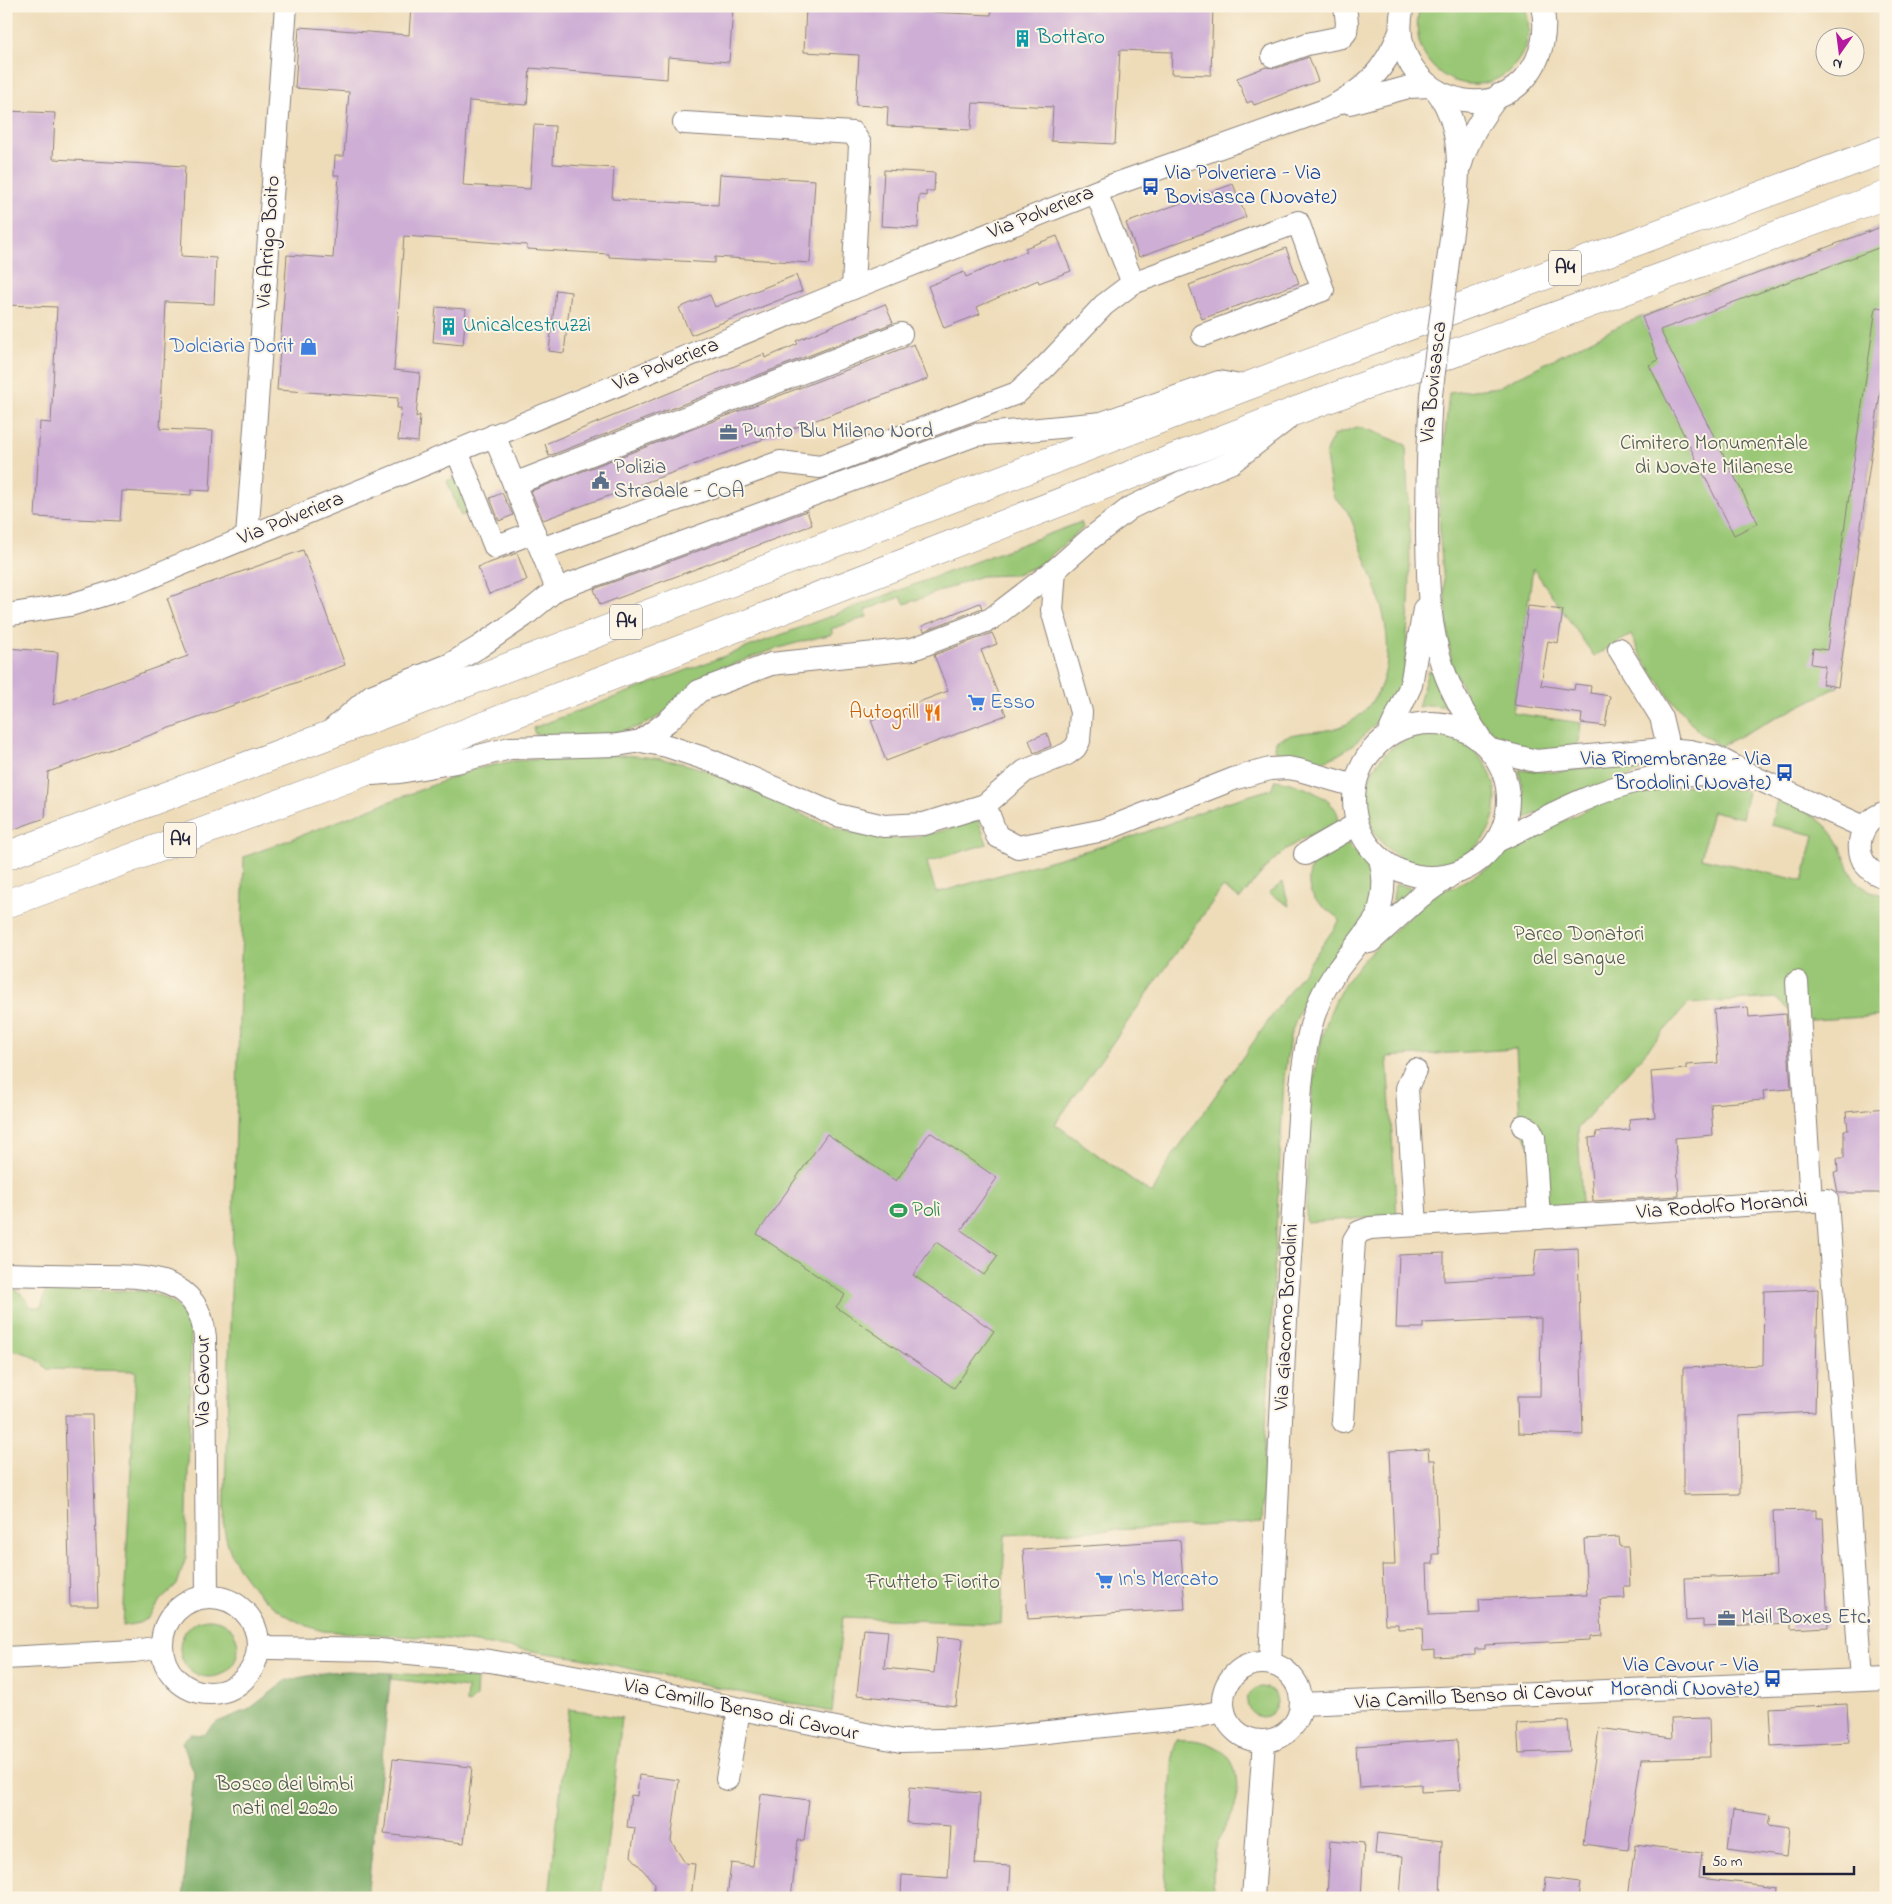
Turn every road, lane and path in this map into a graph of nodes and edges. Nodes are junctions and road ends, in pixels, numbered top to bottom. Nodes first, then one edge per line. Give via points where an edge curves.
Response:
1 (286, 6) edge
2 (1345, 6) edge
3 (1542, 6) edge
4 (1397, 16) edge
5 (1272, 56) dead end
6 (1433, 88) junction
7 (1499, 95) junction
8 (1325, 110) junction
9 (684, 123) dead end
10 (1886, 149) edge
11 (1457, 178) junction
12 (1096, 192) junction
13 (1886, 195) edge
14 (1133, 283) junction
15 (853, 288) junction
16 (901, 334) dead end
17 (1203, 335) dead end
18 (1245, 387) junction
19 (1298, 410) junction
20 (494, 435) junction
21 (457, 451) junction
22 (803, 465) junction
23 (514, 484) junction
24 (813, 494) junction
25 (246, 537) junction
26 (537, 541) junction
27 (1055, 570) junction
28 (1428, 586) junction
29 (557, 589) junction
30 (6, 615) edge
31 (1619, 649) dead end
32 (1388, 735) junction
33 (322, 738) junction
34 (641, 741) junction
35 (1486, 746) junction
36 (1664, 749) junction
37 (354, 776) junction
38 (1662, 777) junction
39 (1758, 779) junction
40 (1355, 786) junction
41 (1886, 812) edge
42 (988, 813) junction
43 (1357, 824) junction
44 (1864, 827) junction
45 (1497, 841) junction
46 (1305, 854) dead end
47 (6, 856) edge
48 (1380, 859) junction
49 (1451, 875) junction
50 (1886, 877) edge
51 (6, 904) edge
52 (1333, 977) junction
53 (1797, 982) dead end
54 (1415, 1070) dead end
55 (1523, 1126) dead end
56 (1811, 1202) junction
57 (1539, 1218) junction
58 (1416, 1225) junction
59 (6, 1274) edge
60 (1343, 1422) dead end
61 (207, 1596) junction
62 (258, 1644) junction
63 (161, 1647) junction
64 (6, 1658) edge
65 (1270, 1663) junction
66 (1886, 1678) edge
67 (1861, 1680) junction
68 (1301, 1704) junction
69 (739, 1710) junction
70 (1224, 1711) junction
71 (1264, 1741) junction
72 (726, 1779) dead end
73 (1253, 1898) edge

1 - 25 street, Via Arrigo Boito
2 - 5 street via 1347,23 1342,37 1306,44
3 - 7 street via 1543,48 1521,82
4 - 6 street, Via Bovisasca via 1408,63 1422,81
4 - 8 street, Via Polveriera via 1393,50 1372,79 1346,100
6 - 7 street via 1464,100 1484,100
6 - 8 street, Via Polveriera via 1409,87
6 - 11 street, Via Bovisasca via 1452,116 1456,130
7 - 11 street, Via Bovisasca via 1470,138
8 - 12 street, Via Polveriera
9 - 15 street via 853,133 860,144
10 - 18 highway, A4
11 - 28 street, Via Bovisasca, bridge via 1426,463
12 - 14 street
12 - 15 street, Via Polveriera
13 - 19 highway, A4
14 - 17 street via 1298,222 1324,290
14 - 22 street via 1104,305 1016,393 820,467
15 - 20 street, Via Polveriera
16 - 23 street
18 - 24 street via 1219,382 1102,423 975,435
18 - 33 highway, A4
19 - 27 street via 1232,462 1130,508
19 - 37 highway, A4
20 - 21 street, Via Polveriera
20 - 23 street
21 - 25 street, Via Polveriera
21 - 26 street via 495,547
22 - 24 street
22 - 26 street via 780,462
23 - 26 street
24 - 29 street
25 - 30 street, Via Polveriera via 92,599 53,609
26 - 29 street
27 - 34 street via 991,618 912,649 771,664 707,686
27 - 42 street via 1052,610 1081,712 1079,740 1067,754 1025,772
28 - 32 street, Via Bovisasca via 1411,685
28 - 35 street, Via Bovisasca via 1442,665 1460,707
29 - 33 street via 524,616 449,664 371,696
31 - 36 street via 1661,717 1666,738
32 - 35 street via 1402,728 1433,722 1459,728
32 - 40 street via 1366,757
33 - 47 highway, A4
34 - 37 street via 617,745 510,748 456,762
34 - 42 street via 690,753 861,822 884,826 924,824
35 - 36 street via 1518,758 1554,761
35 - 45 street via 1502,767 1507,785 1509,804
36 - 38 street
36 - 39 street via 1716,757
37 - 51 highway, A4
38 - 39 street
38 - 45 street via 1600,792
39 - 44 street
40 - 42 street via 1299,770 1270,769 1236,778 1104,830 1018,847 997,836
40 - 43 street
41 - 44 street via 1874,817
43 - 46 street
43 - 48 street
44 - 50 street via 1860,842 1862,857 1874,872
45 - 49 street via 1474,864
48 - 49 street via 1414,875
48 - 52 street, Via Giacomo Brodolini via 1384,884 1377,916
49 - 52 street, Via Giacomo Brodolini via 1420,897
52 - 65 street, Via Giacomo Brodolini via 1320,1000 1309,1033 1301,1086 1284,1352
53 - 56 street
54 - 58 street via 1407,1088
55 - 57 street via 1530,1129 1534,1137
56 - 57 street, Via Rodolfo Morandi
56 - 67 street, Via Rodolfo Morandi via 1827,1200
57 - 58 street, Via Rodolfo Morandi
58 - 60 street, Via Rodolfo Morandi via 1370,1228 1359,1232 1354,1240
59 - 61 street, Via Cavour via 153,1279 182,1291 196,1306 204,1337
61 - 62 street via 223,1598 238,1606 253,1623
61 - 63 street via 186,1602 170,1616
62 - 63 street via 254,1666 248,1675 230,1688 209,1693 198,1692 179,1682 166,1667
62 - 69 street, Via Camillo Benso di Cavour via 270,1648 379,1650 474,1659
63 - 64 street
65 - 68 street via 1290,1674 1298,1688
65 - 70 street via 1248,1665 1234,1674 1225,1688
66 - 67 street, Via Camillo Benso di Cavour
67 - 68 street, Via Camillo Benso di Cavour
68 - 71 street via 1300,1714 1290,1730 1273,1740
69 - 70 street, Via Camillo Benso di Cavour via 876,1738 918,1742 1044,1732
69 - 72 street
70 - 71 street via 1238,1733
71 - 73 street

